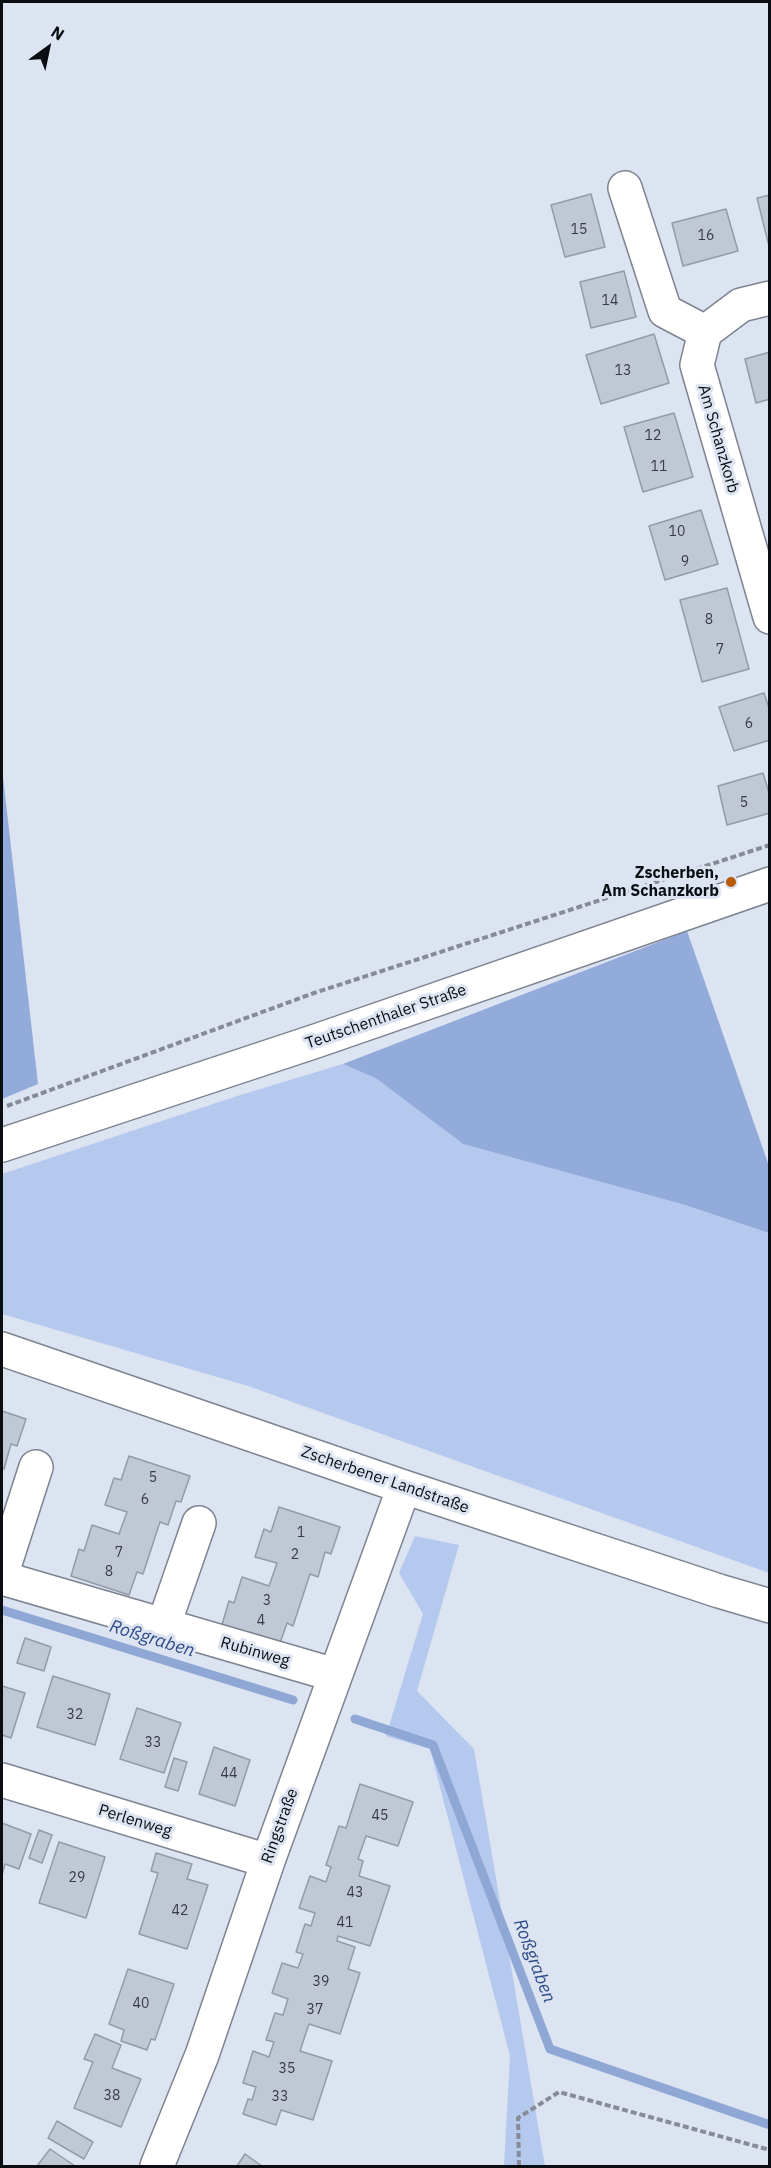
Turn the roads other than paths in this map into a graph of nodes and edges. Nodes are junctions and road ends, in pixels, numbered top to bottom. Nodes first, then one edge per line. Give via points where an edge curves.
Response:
1 (625, 188) dead end
2 (770, 298) edge
3 (705, 332) junction
4 (770, 617) edge
5 (770, 884) edge
6 (2, 1144) edge
7 (2, 1349) edge
8 (36, 1467) dead end
9 (404, 1486) junction
10 (200, 1523) dead end
11 (2, 1573) edge
12 (2, 1578) edge
13 (770, 1606) edge
14 (163, 1627) junction
15 (335, 1675) junction
16 (2, 1780) edge
17 (268, 1861) junction
18 (157, 2166) edge

1 - 3 street via 665,311
2 - 3 street via 741,305
3 - 4 street, Am Schanzkorb via 697,365
5 - 6 street, Teutschenthaler Straße via 316,1041
7 - 9 street, Zscherbener Landstraße
8 - 11 street
9 - 13 street, Zscherbener Landstraße
9 - 15 street, Ringstraße
10 - 14 street
12 - 14 street, Rubinweg
14 - 15 street, Rubinweg
15 - 17 street, Ringstraße
16 - 17 street, Perlenweg
17 - 18 street, Ringstraße via 202,2055

